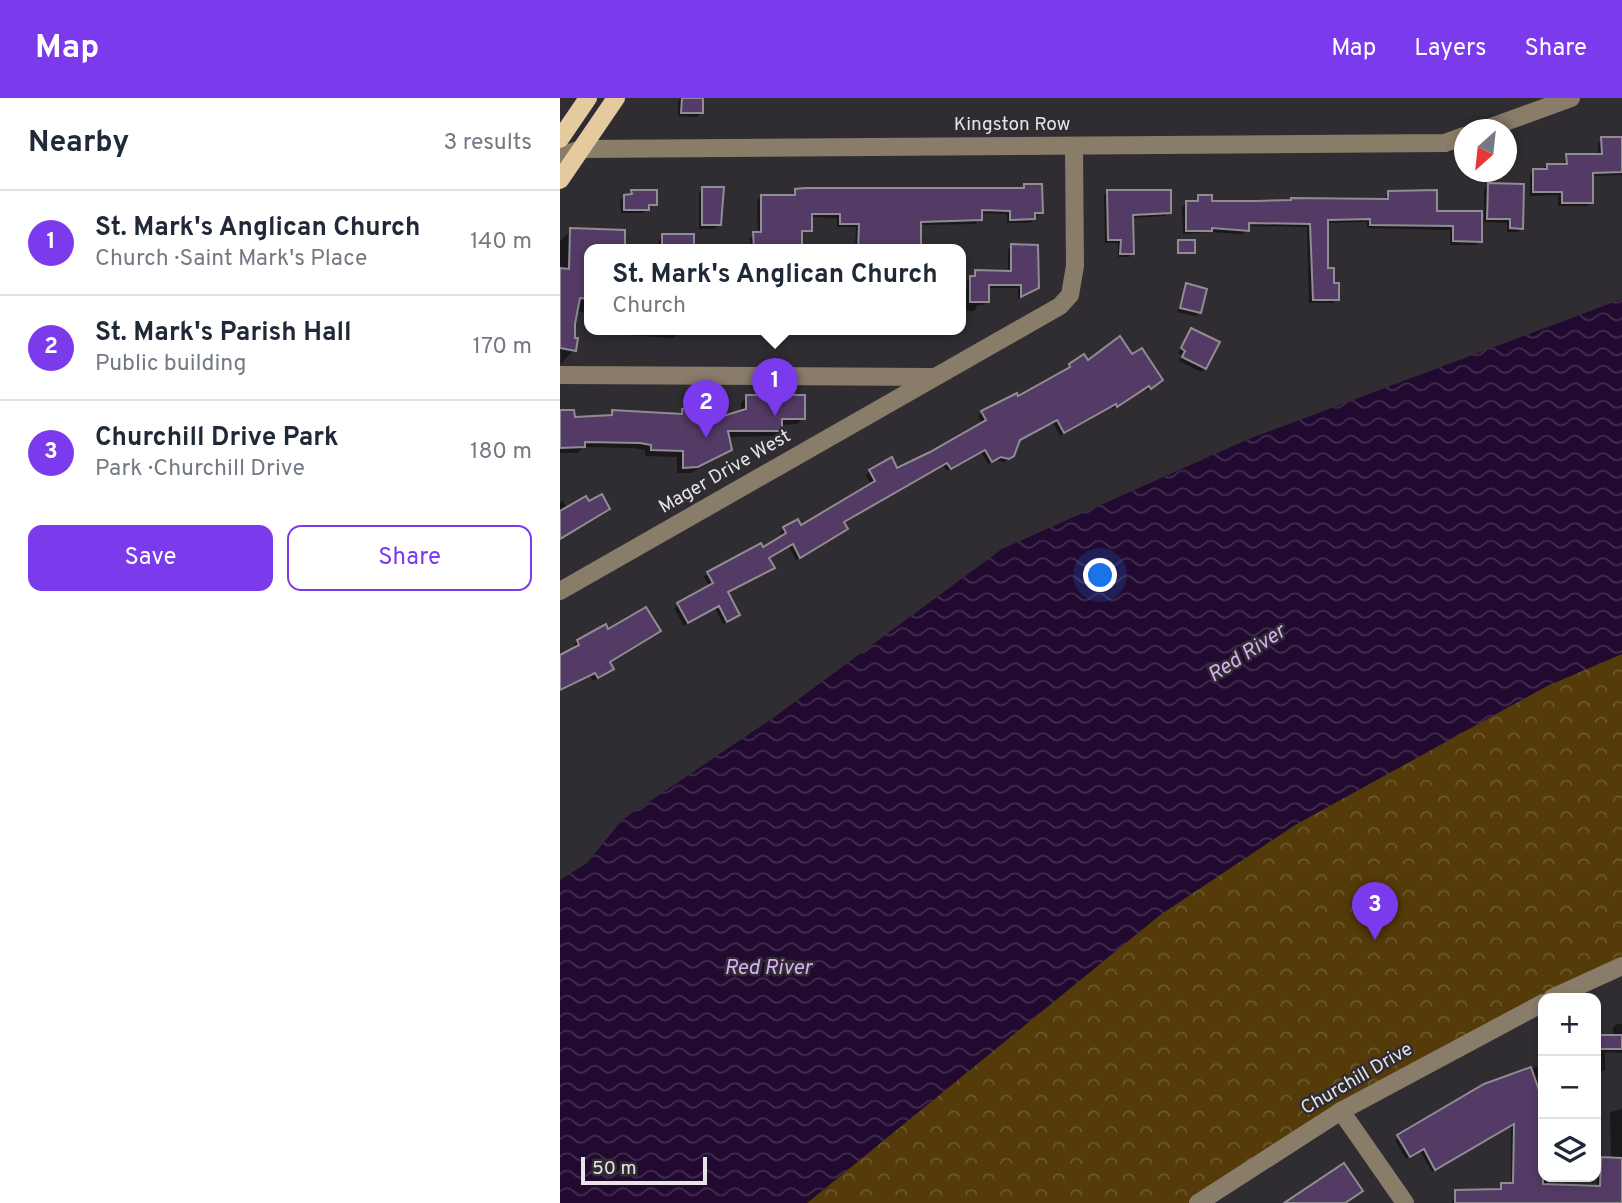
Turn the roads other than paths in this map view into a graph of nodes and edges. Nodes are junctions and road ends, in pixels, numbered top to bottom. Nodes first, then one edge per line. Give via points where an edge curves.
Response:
1 (588, 98) edge
2 (616, 98) edge
3 (1571, 98) edge
4 (1513, 119) edge
5 (560, 139) edge
6 (1454, 140) edge
7 (1074, 145) junction
8 (581, 149) junction
9 (560, 156) edge
10 (560, 180) edge
11 (560, 375) edge
12 (933, 377) junction
13 (560, 591) edge
14 (1622, 965) edge
15 (1563, 993) edge
16 (1538, 1006) edge
17 (1341, 1111) junction
18 (1198, 1203) edge
19 (1405, 1203) edge

1 - 5 main road
2 - 8 main road
3 - 4 street
6 - 7 street, Kingston Row
7 - 8 street, Kingston Row
7 - 12 street, Mager Drive West via 1075,266 1070,295 1060,306
8 - 9 street, Kingston Row
8 - 10 main road
11 - 12 street
12 - 13 street, Mager Drive West
14 - 15 street
16 - 17 street, Churchill Drive
17 - 18 street, Churchill Drive
17 - 19 street

